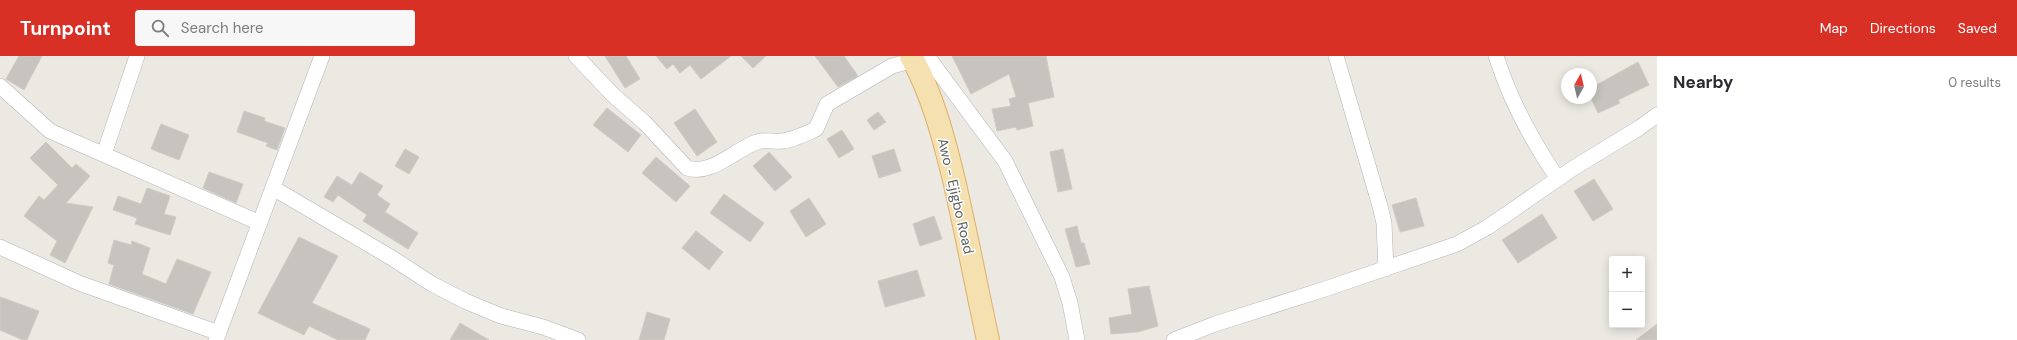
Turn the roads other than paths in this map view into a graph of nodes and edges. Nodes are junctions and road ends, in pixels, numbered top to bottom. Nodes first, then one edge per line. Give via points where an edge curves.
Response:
1 (137, 56) edge
2 (322, 56) edge
3 (576, 56) edge
4 (1336, 56) edge
5 (1496, 56) edge
6 (917, 57) edge
7 (0, 86) edge
8 (1657, 115) edge
9 (104, 154) junction
10 (1558, 179) junction
11 (273, 188) junction
12 (260, 223) junction
13 (0, 247) edge
14 (1386, 269) junction
15 (218, 337) edge
16 (578, 340) edge
17 (988, 340) edge
18 (1077, 340) edge
19 (1174, 340) edge

1 - 9 street
2 - 11 street
3 - 6 street via 687,168 694,170 707,168 741,148 759,141 797,138 816,129 827,104 892,66
4 - 14 street via 1384,223
5 - 10 street via 1523,122 1536,147
6 - 17 main road, Awo - Ejigbo Road via 941,128
6 - 18 street via 1005,161 1062,277
7 - 9 street via 50,131
8 - 10 street
9 - 12 street
10 - 14 street via 1474,235
11 - 12 street
11 - 16 street via 432,284 465,301 501,316
12 - 15 street
13 - 15 street via 79,283
14 - 19 street

